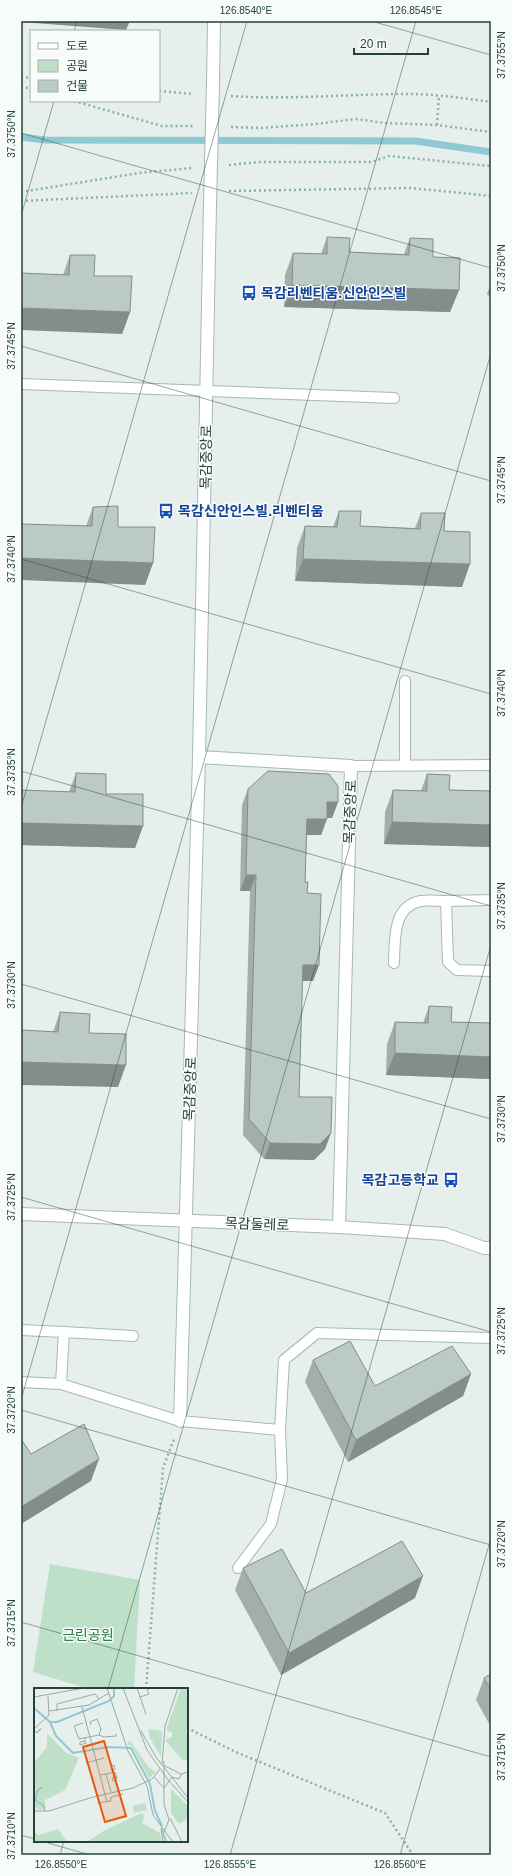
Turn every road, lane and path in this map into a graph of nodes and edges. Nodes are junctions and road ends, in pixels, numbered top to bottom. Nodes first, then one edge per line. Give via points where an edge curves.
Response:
1 (214, 21) edge
2 (160, 91) edge
3 (198, 94) dead end
4 (229, 96) dead end
5 (439, 96) junction
6 (78, 102) edge
7 (491, 102) edge
8 (437, 125) junction
9 (200, 126) dead end
10 (230, 127) dead end
11 (491, 132) edge
12 (222, 165) dead end
13 (491, 166) edge
14 (200, 167) dead end
15 (21, 192) edge
16 (222, 192) dead end
17 (199, 193) dead end
18 (491, 196) edge
19 (21, 201) edge
20 (21, 384) edge
21 (207, 391) junction
22 (394, 398) dead end
23 (405, 681) dead end
24 (199, 757) junction
25 (405, 765) junction
26 (491, 765) edge
27 (351, 766) junction
28 (491, 900) edge
29 (446, 901) junction
30 (394, 963) dead end
31 (491, 971) edge
32 (21, 1214) edge
33 (186, 1222) junction
34 (339, 1227) junction
35 (491, 1248) edge
36 (21, 1330) edge
37 (64, 1332) junction
38 (134, 1336) dead end
39 (491, 1338) edge
40 (21, 1382) edge
41 (61, 1384) junction
42 (180, 1421) junction
43 (280, 1430) junction
44 (238, 1568) dead end
45 (146, 1688) edge
46 (188, 1728) edge
47 (413, 1855) edge

1 - 21 street, 목감중앙로, bridge
2 - 3 path
4 - 5 path
5 - 7 path
5 - 8 path
6 - 9 path via 162,126
8 - 10 path via 356,119 260,128
8 - 11 path
12 - 13 path via 260,162 372,162 389,156
14 - 15 path via 139,173
16 - 18 path via 267,189 410,188
17 - 19 path
20 - 21 lane
21 - 22 lane
21 - 24 street, 목감중앙로
23 - 25 lane
24 - 27 street, 목감중앙로
24 - 33 street, 목감중앙로
25 - 26 lane
25 - 27 lane
27 - 34 street, 목감중앙로
28 - 29 lane
29 - 30 lane via 420,901 404,910 395,928
29 - 31 lane via 448,962 457,970
32 - 33 street, 목감둘레로
33 - 34 street, 목감둘레로
33 - 42 street, 목감중앙로
34 - 35 street, 목감둘레로 via 445,1234 484,1248
36 - 37 lane
37 - 38 lane
37 - 41 lane
39 - 43 lane via 317,1333 284,1360
40 - 41 lane
41 - 42 lane
42 - 43 lane
42 - 45 path via 163,1468
43 - 44 lane via 282,1479 271,1524
46 - 47 path via 238,1753 385,1813

